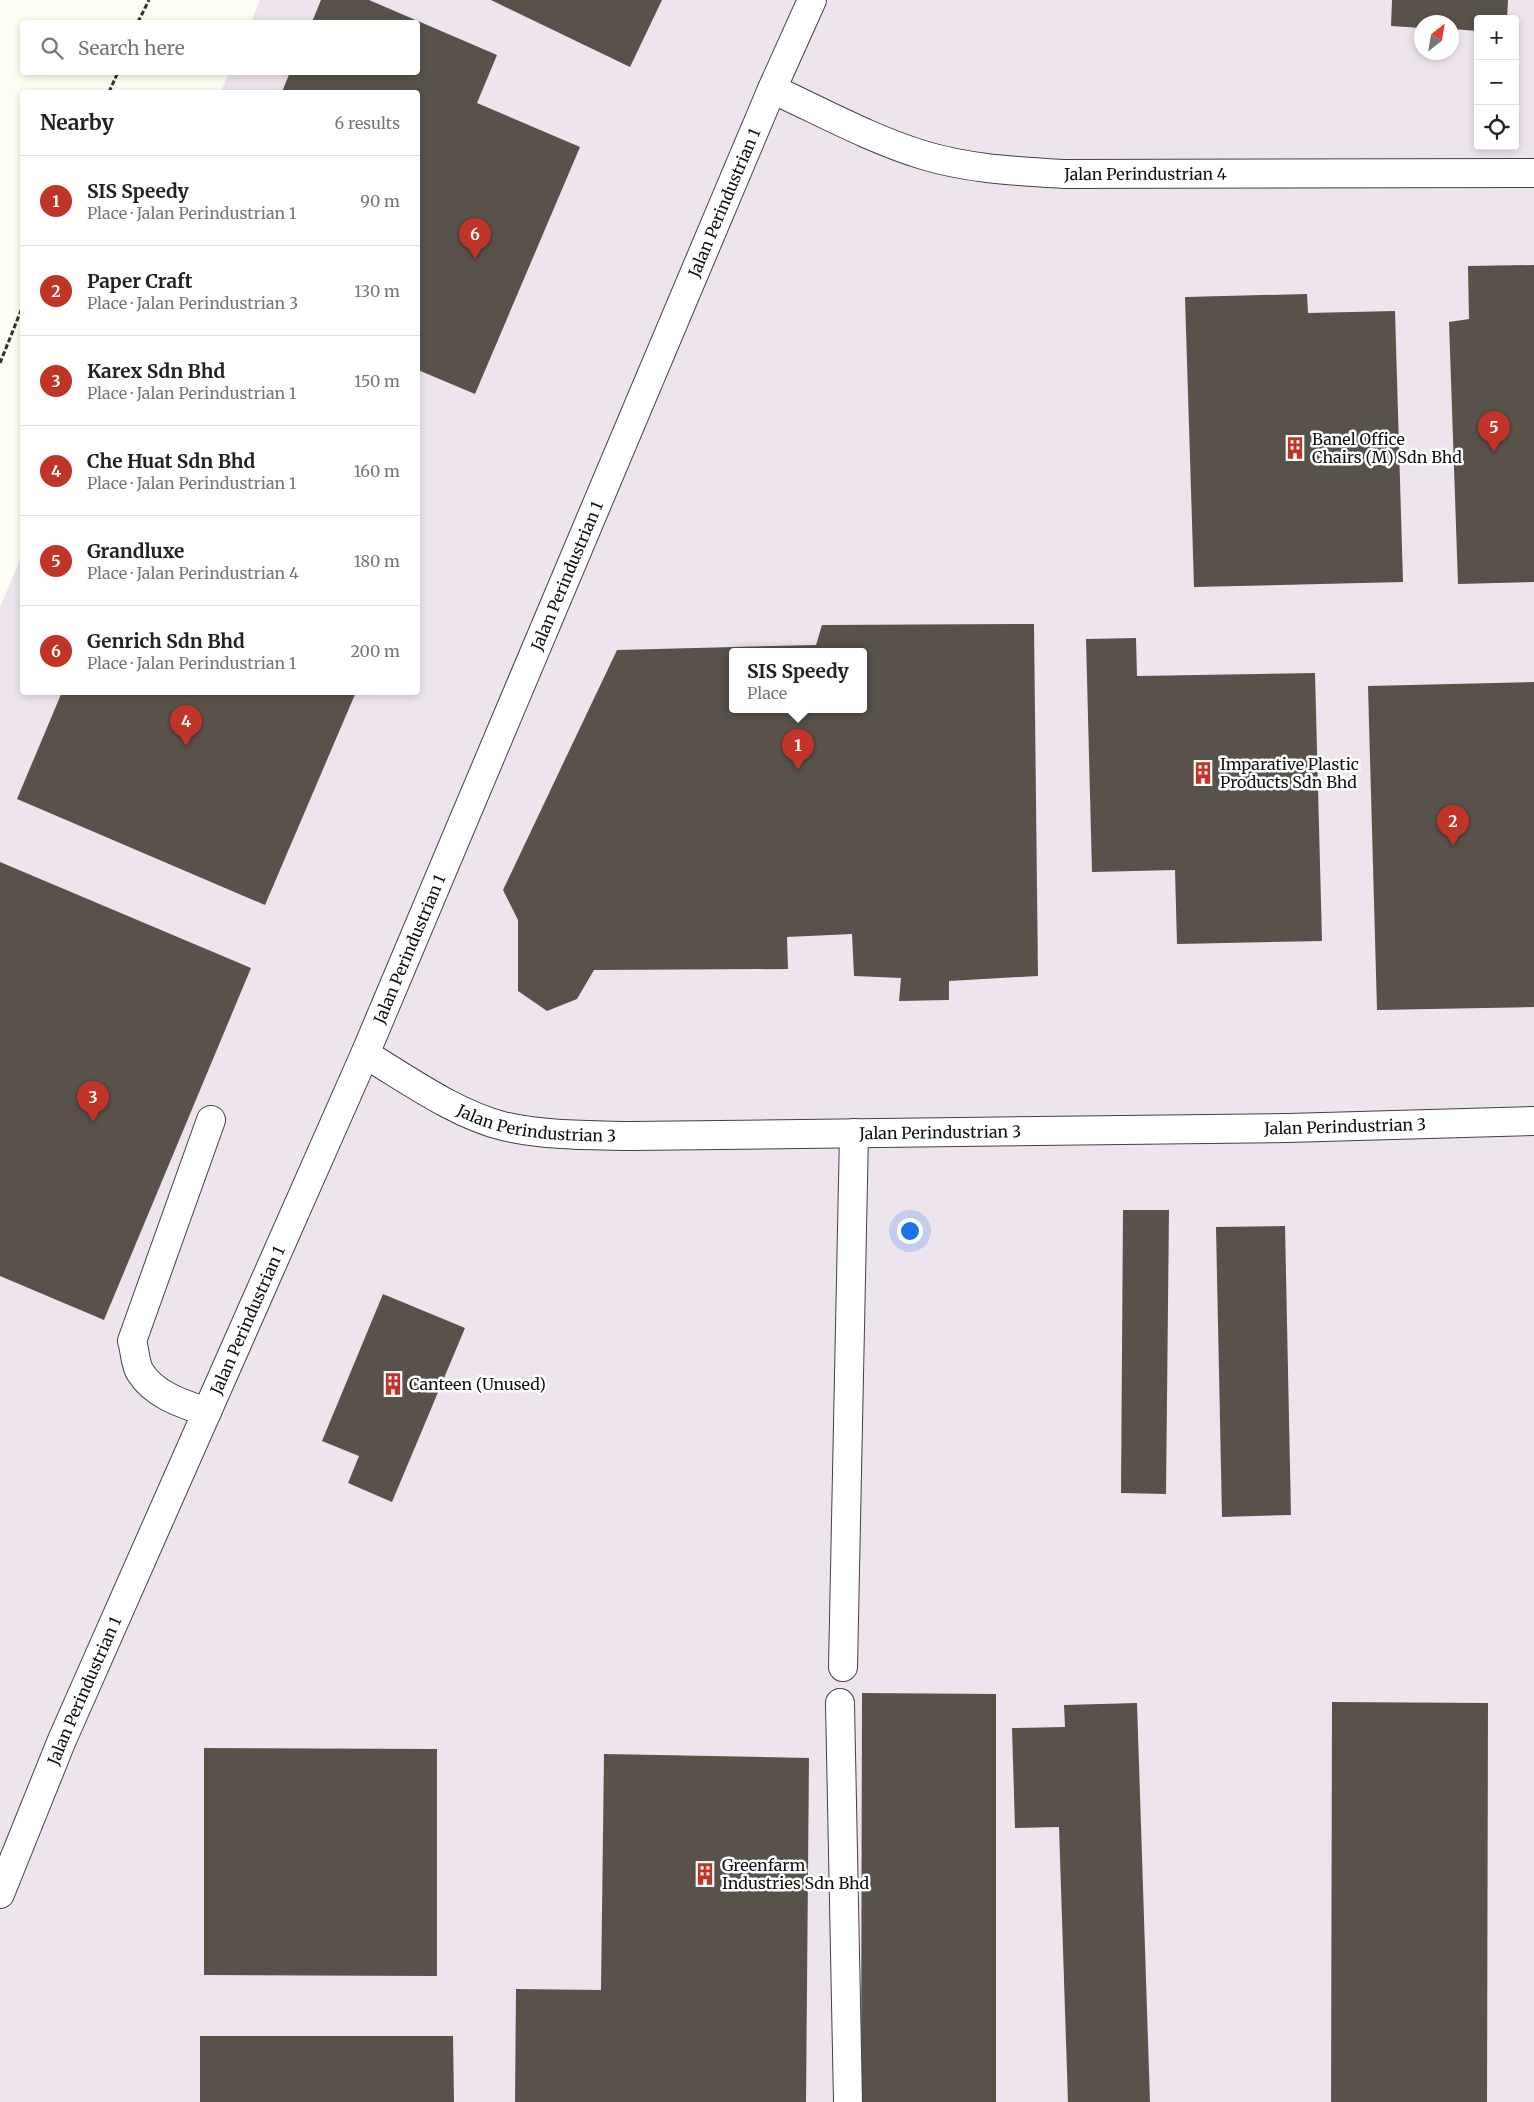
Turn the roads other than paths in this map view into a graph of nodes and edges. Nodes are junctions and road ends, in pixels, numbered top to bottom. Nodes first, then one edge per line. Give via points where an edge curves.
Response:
1 (812, 0) edge
2 (772, 89) junction
3 (1534, 173) edge
4 (365, 1054) junction
5 (211, 1120) dead end
6 (1534, 1121) edge
7 (854, 1133) junction
8 (207, 1412) junction
9 (843, 1667) dead end
10 (840, 1703) dead end
11 (0, 1894) edge
12 (848, 2102) edge

1 - 2 street, Jalan Perindustrian 1
2 - 3 street, Jalan Perindustrian 4 via 881,140 924,155 988,169 1063,174
2 - 4 street, Jalan Perindustrian 1
4 - 7 street, Jalan Perindustrian 3 via 451,1106 503,1126 556,1133 632,1136
4 - 8 street, Jalan Perindustrian 1
5 - 8 street via 132,1341 140,1371 157,1390 178,1402
6 - 7 street, Jalan Perindustrian 3 via 1288,1128
7 - 9 street
8 - 11 street, Jalan Perindustrian 1 via 62,1740
10 - 12 street

